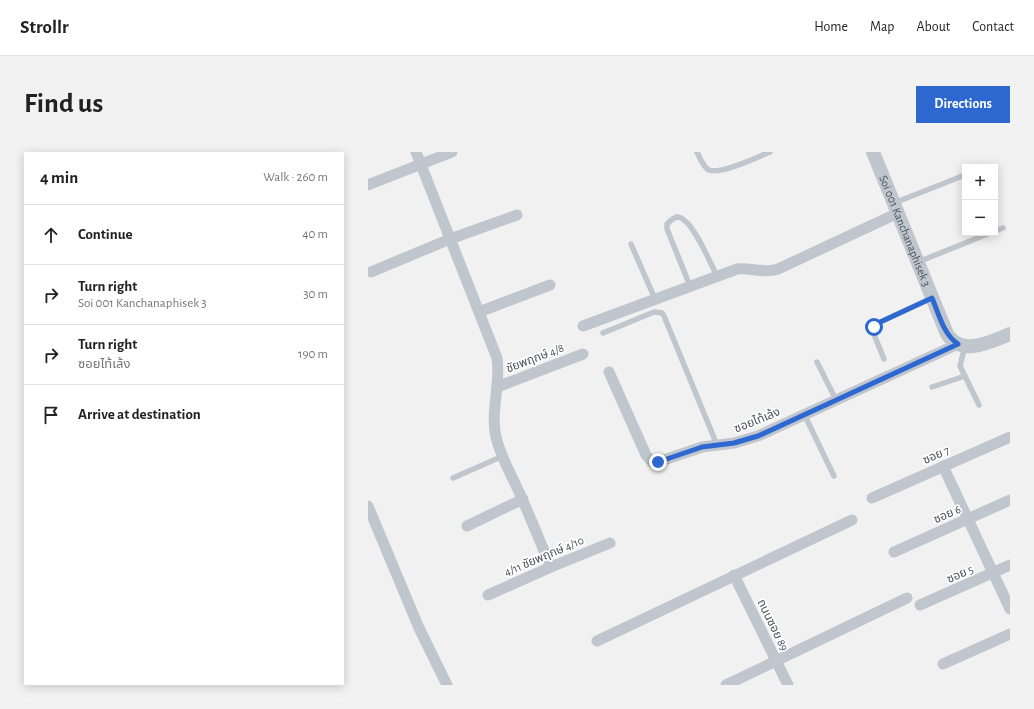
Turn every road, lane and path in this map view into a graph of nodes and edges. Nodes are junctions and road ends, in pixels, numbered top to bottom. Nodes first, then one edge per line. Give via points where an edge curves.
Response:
1 (416, 152) edge
2 (452, 152) edge
3 (696, 152) edge
4 (770, 152) edge
5 (873, 152) edge
6 (421, 164) junction
7 (962, 176) edge
8 (368, 186) edge
9 (896, 208) junction
10 (517, 214) dead end
11 (1003, 228) dead end
12 (998, 230) edge
13 (983, 236) edge
14 (450, 239) junction
15 (631, 244) dead end
16 (918, 262) junction
17 (372, 272) dead end
18 (717, 276) junction
19 (550, 285) dead end
20 (690, 286) junction
21 (932, 298) junction
22 (655, 300) junction
23 (479, 312) junction
24 (583, 326) dead end
25 (603, 333) dead end
26 (1010, 334) edge
27 (961, 345) junction
28 (583, 354) dead end
29 (884, 359) dead end
30 (817, 362) dead end
31 (609, 372) dead end
32 (964, 376) junction
33 (498, 387) junction
34 (932, 387) dead end
35 (836, 400) junction
36 (979, 405) dead end
37 (804, 414) junction
38 (1010, 437) edge
39 (716, 445) junction
40 (503, 456) junction
41 (943, 466) junction
42 (834, 476) dead end
43 (454, 478) dead end
44 (872, 498) dead end
45 (522, 499) junction
46 (1010, 500) edge
47 (368, 506) edge
48 (968, 519) junction
49 (852, 520) dead end
50 (467, 526) dead end
51 (610, 542) dead end
52 (894, 552) dead end
53 (1010, 565) edge
54 (550, 567) junction
55 (994, 573) junction
56 (734, 576) junction
57 (488, 595) dead end
58 (907, 598) dead end
59 (920, 606) dead end
60 (1010, 609) edge
61 (1010, 634) edge
62 (597, 641) dead end
63 (776, 662) junction
64 (943, 664) dead end
65 (447, 685) edge
66 (726, 685) edge
67 (788, 685) edge

1 - 6 street
2 - 6 street
3 - 4 lane via 704,166 715,171 731,168
5 - 9 street, Soi 001 Kanchanaphisek 3
6 - 8 street
6 - 14 street
7 - 9 lane
9 - 16 street, Soi 001 Kanchanaphisek 3
9 - 18 street via 778,269 768,271 743,268
10 - 14 street
11 - 12 lane
13 - 16 lane
14 - 17 street
14 - 23 street
15 - 22 lane
16 - 21 street, Soi 001 Kanchanaphisek 3
18 - 20 street
18 - 20 lane via 700,241 689,225 678,217 670,220 667,229
19 - 23 street
20 - 22 street
21 - 27 street, Soi 001 Kanchanaphisek 3 via 950,339
21 - 29 lane via 876,324 874,337
22 - 24 street
23 - 33 street via 497,358
25 - 39 lane via 654,312 662,313
26 - 27 street via 970,347
27 - 32 lane via 960,363
27 - 35 street, ซอยไท้เล้ง
28 - 33 street, ชัยพฤกษ์ 4/8
30 - 35 lane
31 - 39 street, ซอยไท้เล้ง via 649,460 658,462 702,447
32 - 34 lane
32 - 36 lane
33 - 40 street via 494,420 496,437
35 - 37 street, ซอยไท้เล้ง
37 - 39 street, ซอยไท้เล้ง via 758,436
37 - 42 lane
38 - 41 street, ซอย 7
40 - 43 lane
40 - 45 street
41 - 44 street, ซอย 7
41 - 48 street
45 - 50 street
45 - 54 street
46 - 48 street, ซอย 6
47 - 65 street via 419,628
48 - 52 street, ซอย 6
48 - 55 street
49 - 56 street
51 - 54 street, 4/11 ชัยพฤกษ์ 4/10
53 - 55 street, ซอย 5
54 - 57 street, 4/11 ชัยพฤกษ์ 4/10
55 - 59 street, ซอย 5
55 - 60 street
56 - 62 street
56 - 63 street, ถนนซอย 89
58 - 63 street
61 - 64 street
63 - 66 street
63 - 67 street, ถนนซอย 89

